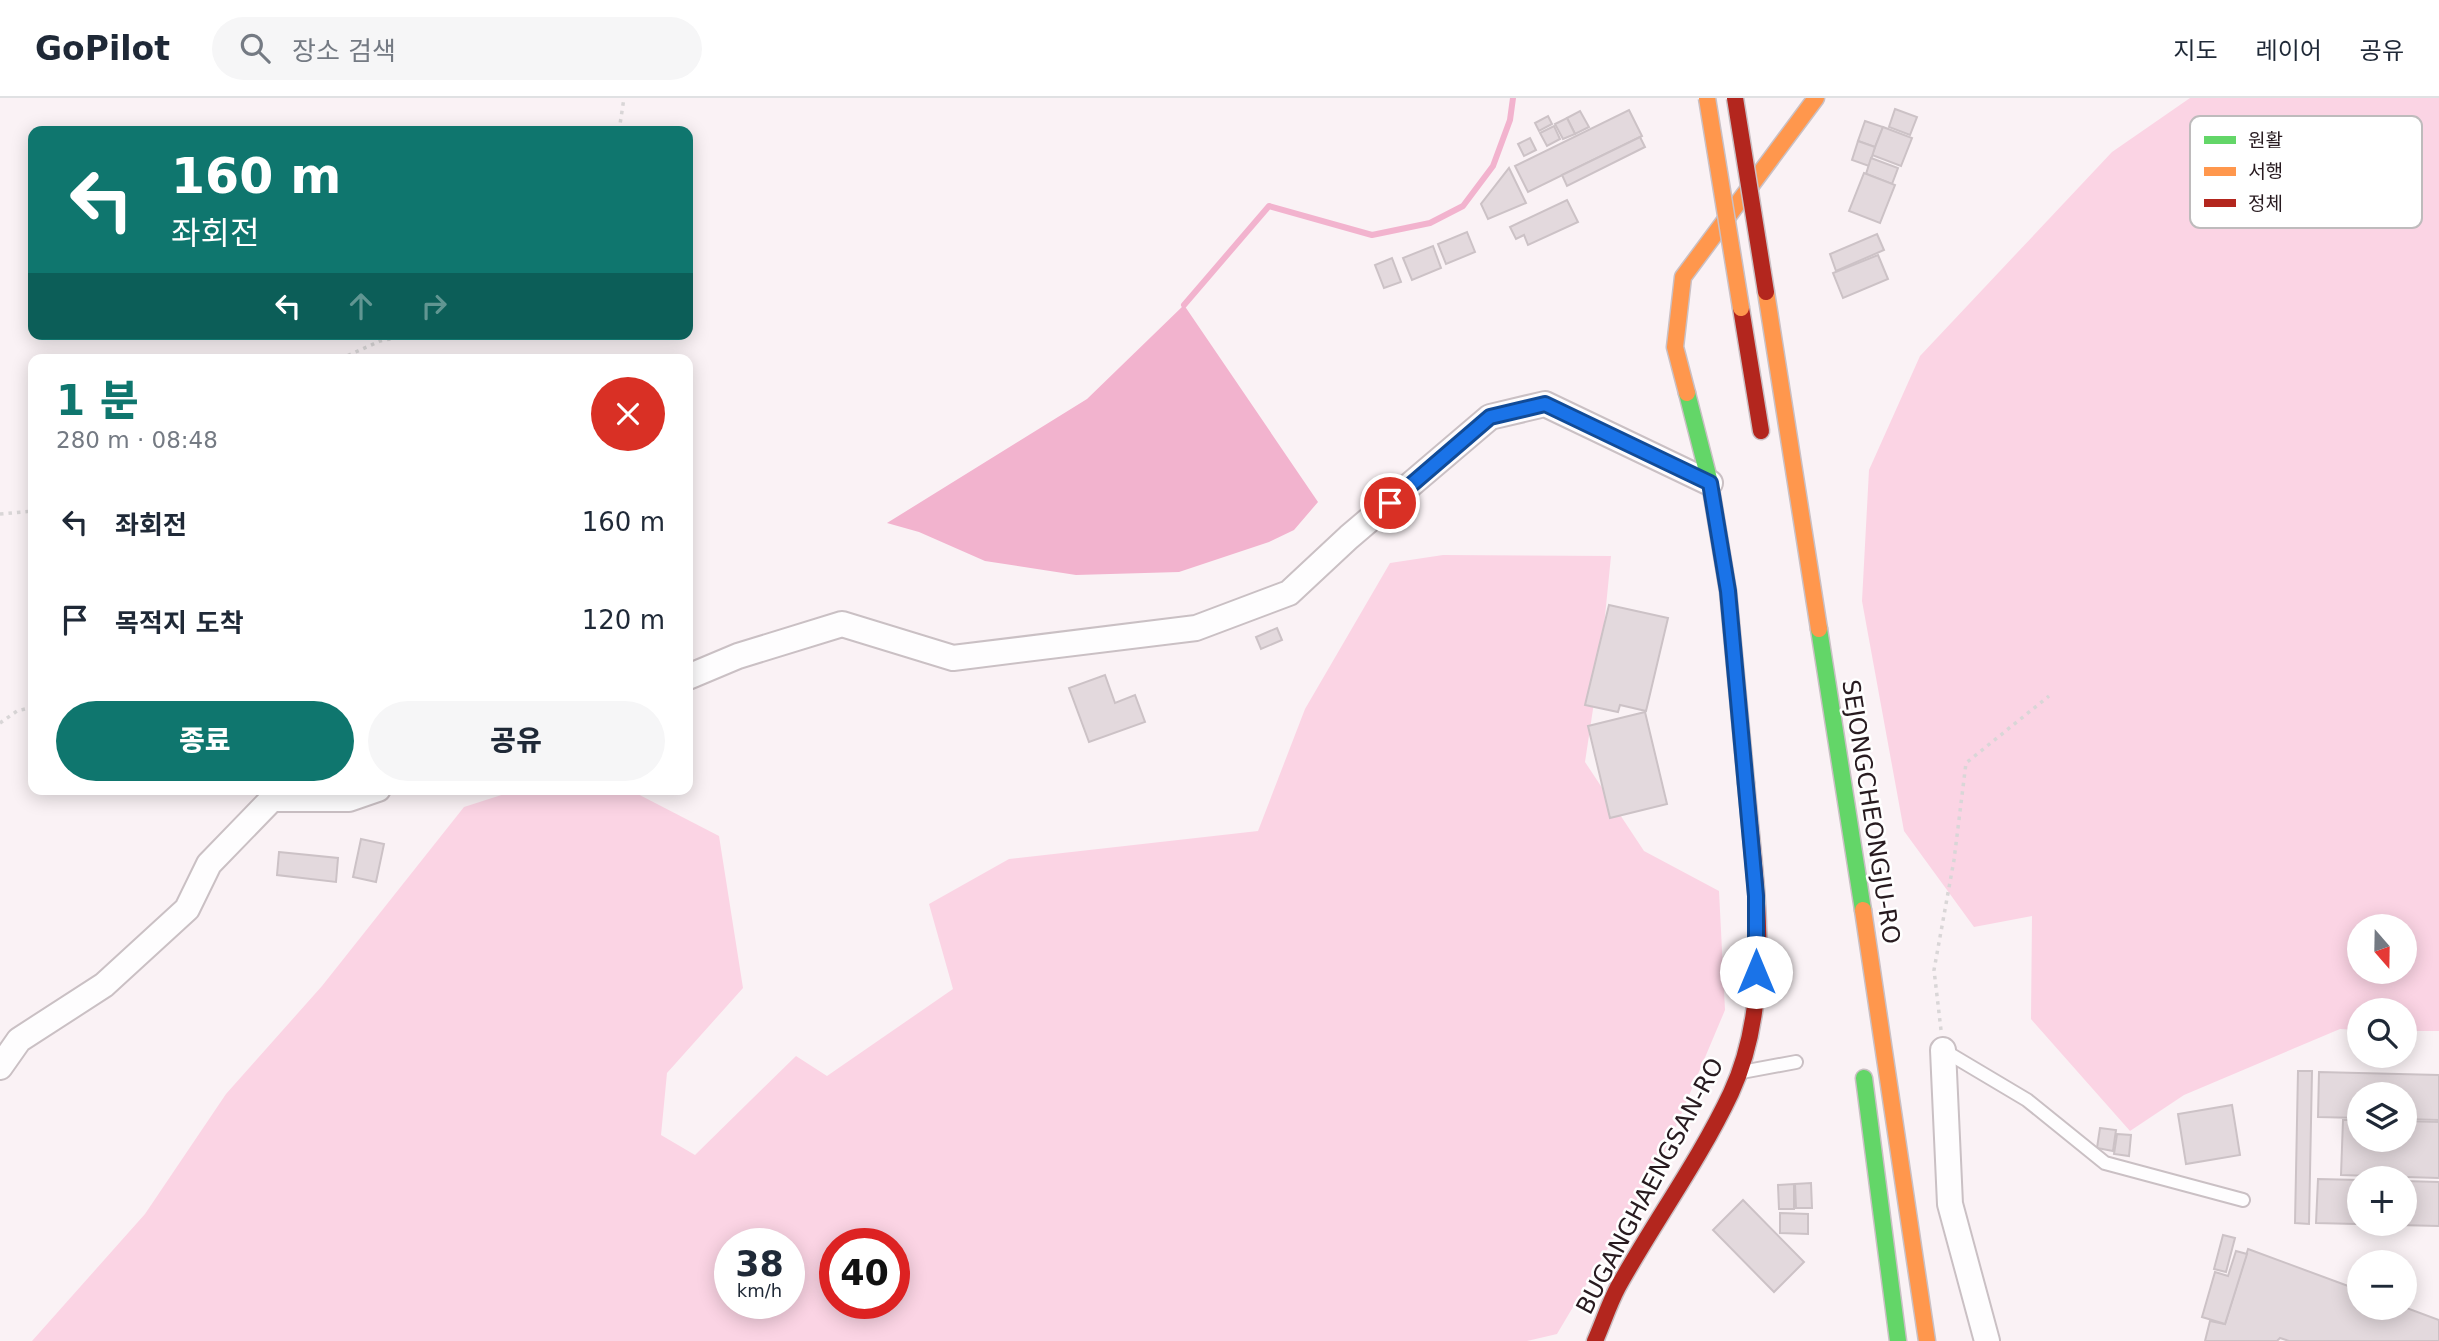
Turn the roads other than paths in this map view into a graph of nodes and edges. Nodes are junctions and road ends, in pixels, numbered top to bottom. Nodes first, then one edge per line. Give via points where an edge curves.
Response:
1 (1707, 98) edge
2 (1735, 98) edge
3 (1816, 98) edge
4 (1763, 444) dead end
5 (1710, 483) junction
6 (693, 675) edge
7 (361, 795) edge
8 (1943, 1049) joint
9 (1861, 1056) dead end
10 (1796, 1062) dead end
11 (0, 1067) edge
12 (1738, 1073) junction
13 (2243, 1200) dead end
14 (1595, 1341) edge
15 (1898, 1341) edge
16 (1927, 1341) edge
17 (1987, 1341) edge

1 - 4 main road, bridge
2 - 16 main road, SEJONGCHEONGJU-RO, bridge via 1902,1156
3 - 5 main road, BUGANGHAENGSAN-RO via 1683,277 1675,347
5 - 6 street via 1545,404 1490,417 1289,593 1196,628 953,658 842,624
5 - 12 main road, BUGANGHAENGSAN-RO via 1728,591 1756,896 1757,997
7 - 11 street via 272,800 209,864 187,909 104,985 19,1040
8 - 13 lane via 2026,1100 2105,1163
8 - 17 street via 1950,1204
9 - 15 main road
10 - 12 lane
12 - 14 main road, BUGANGHAENGSAN-RO via 1668,1206 1617,1289

